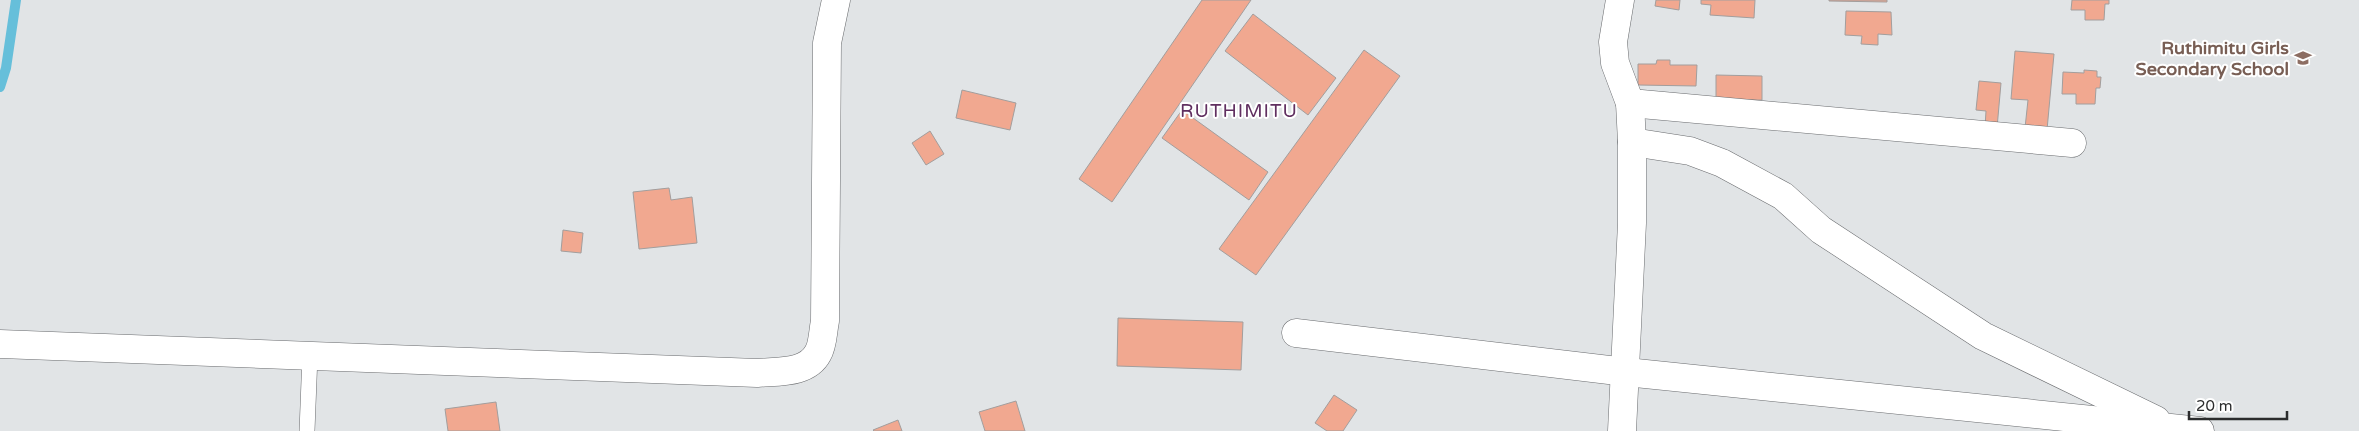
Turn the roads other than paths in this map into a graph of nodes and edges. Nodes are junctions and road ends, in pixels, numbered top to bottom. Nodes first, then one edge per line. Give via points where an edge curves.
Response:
1 (836, 0) edge
2 (1620, 0) edge
3 (1630, 104) junction
4 (1632, 142) junction
5 (2072, 143) dead end
6 (1296, 333) dead end
7 (0, 344) edge
8 (310, 355) junction
9 (1626, 372) junction
10 (2070, 418) junction
11 (2173, 428) junction
12 (307, 431) edge
13 (1622, 431) edge
14 (2034, 431) edge
15 (2200, 431) edge

1 - 8 street via 827,43 825,321 819,352 808,365 756,373
2 - 3 street via 1613,42 1615,63
3 - 4 street
3 - 5 street
4 - 9 street
4 - 11 street via 1690,151 1722,163 1783,196 1821,230 1983,336
6 - 9 street
7 - 8 street
8 - 12 lane
9 - 10 street
9 - 13 street
10 - 11 street
10 - 14 street
11 - 15 street

